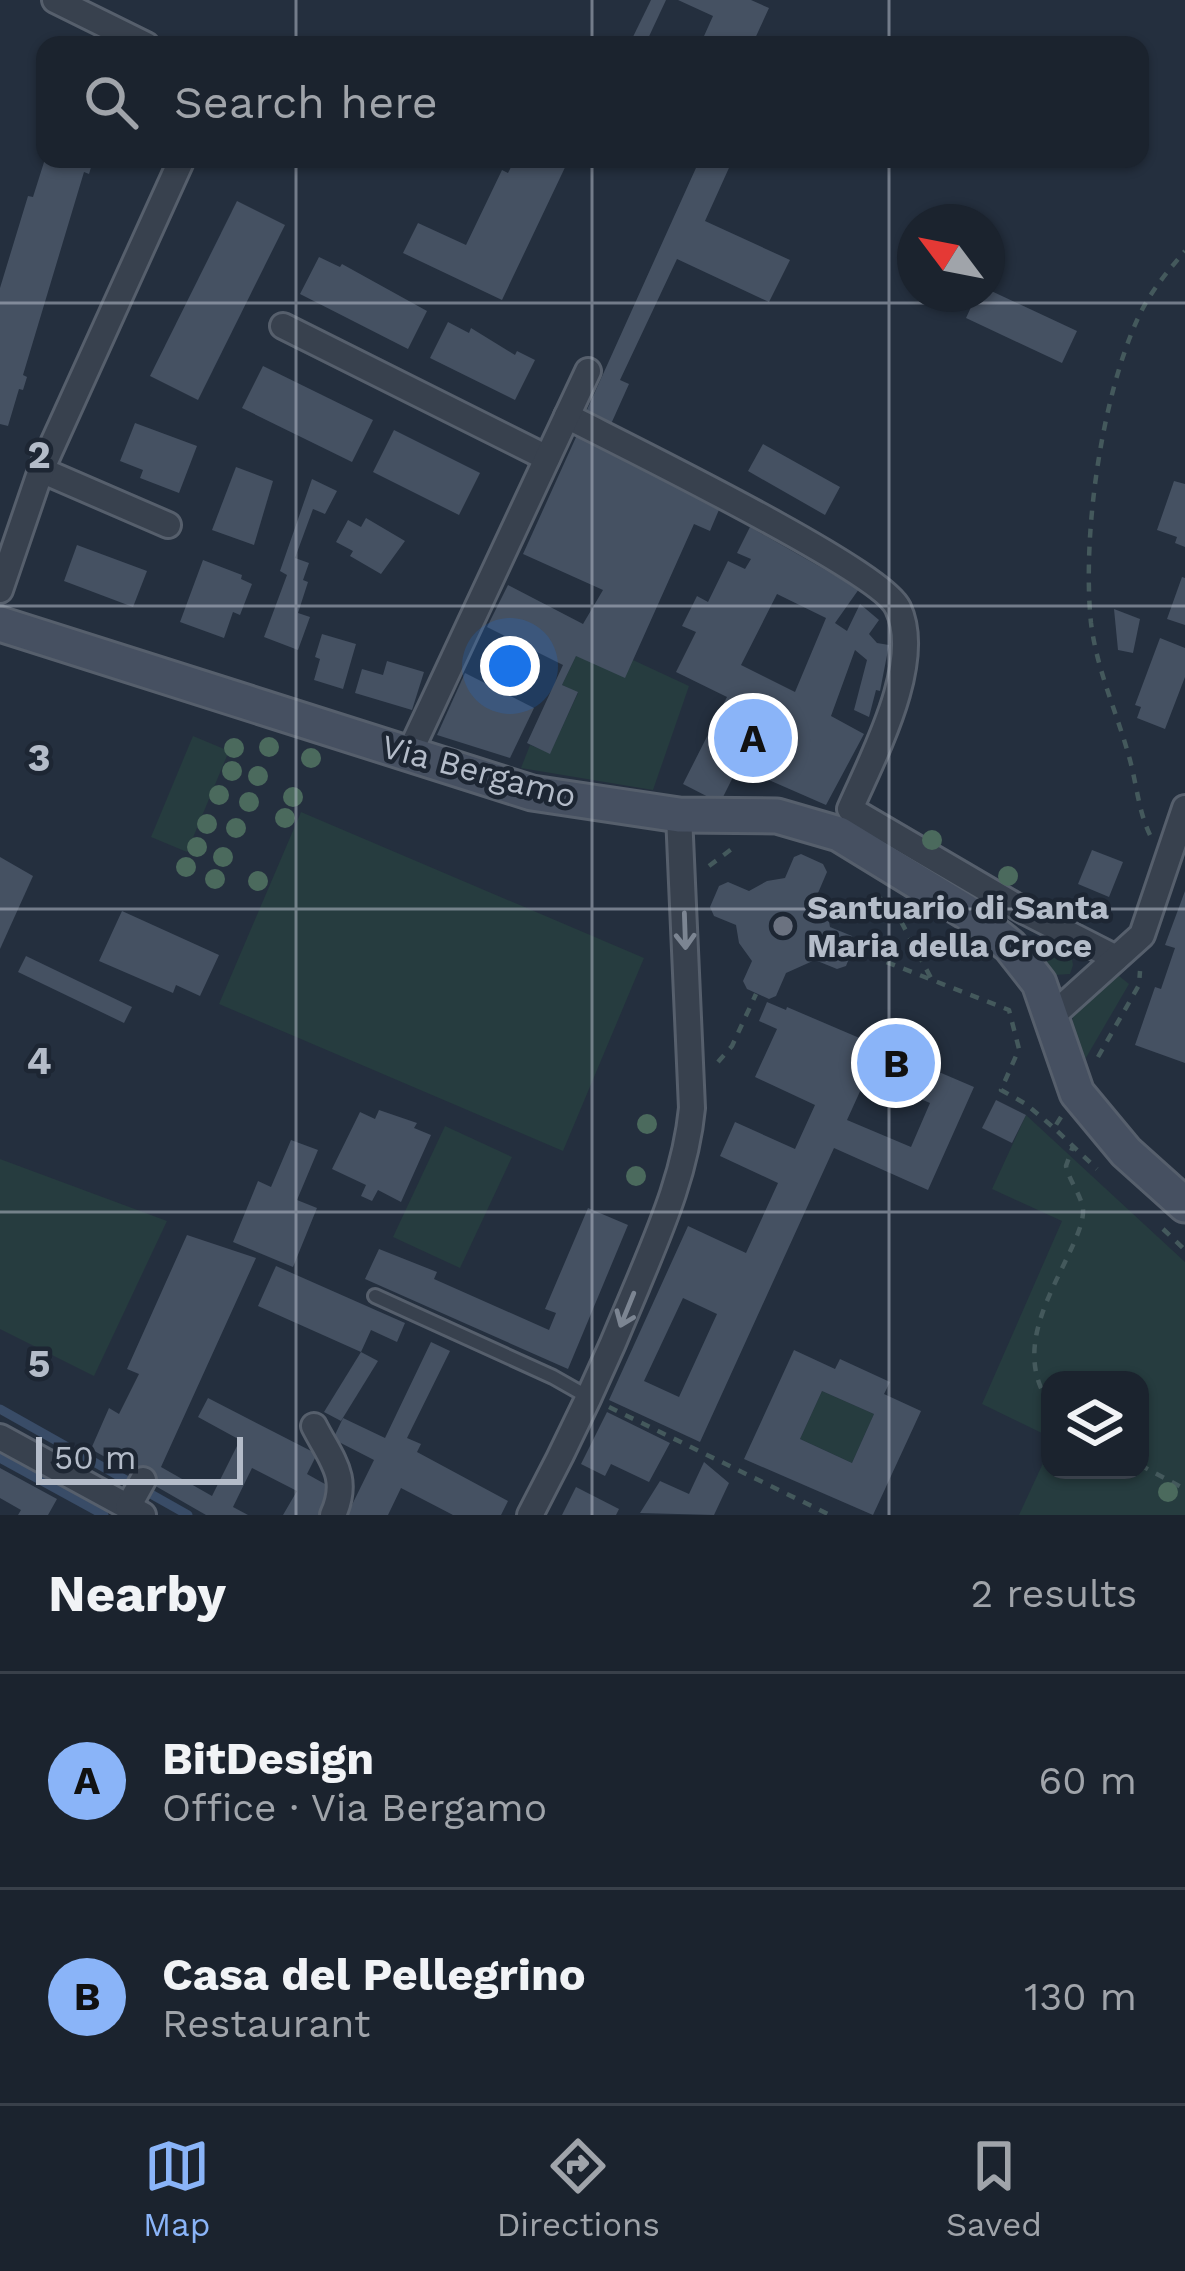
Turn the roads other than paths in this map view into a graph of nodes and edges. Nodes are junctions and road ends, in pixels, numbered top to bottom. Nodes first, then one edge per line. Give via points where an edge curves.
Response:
1 (55, 0) edge
2 (128, 36) edge
3 (178, 168) edge
4 (283, 326) dead end
5 (588, 371) dead end
6 (567, 416) junction
7 (548, 458) junction
8 (41, 470) junction
9 (168, 526) dead end
10 (5, 552) edge
11 (0, 590) edge
12 (0, 624) edge
13 (409, 754) junction
14 (1185, 808) edge
15 (679, 814) junction
16 (1026, 912) junction
17 (1010, 946) junction
18 (1116, 958) junction
19 (1051, 1017) junction
20 (1185, 1205) edge
21 (375, 1296) dead end
22 (591, 1399) junction
23 (314, 1426) dead end
24 (0, 1437) edge
25 (143, 1480) dead end
26 (136, 1511) edge
27 (333, 1515) edge
28 (530, 1515) edge

1 - 2 street
3 - 8 street
4 - 7 street
5 - 6 street
6 - 7 street
6 - 16 street via 802,540 898,607 904,640 894,705 850,809
7 - 13 street
8 - 9 street
8 - 10 street
10 - 11 street
12 - 13 main road, Via Bergamo
13 - 15 main road, Via Bergamo via 532,793
14 - 18 street via 1142,935
15 - 17 main road, Via Bergamo via 777,816 839,834
15 -> 22 street via 688,1144
16 - 17 street
16 - 18 street
17 - 19 main road, Via Bergamo via 1039,983
18 - 19 street
19 - 20 main road, Via Bergamo via 1077,1093
21 - 22 lane
22 - 28 street
23 - 27 street via 343,1492
24 - 26 street
25 - 26 street

